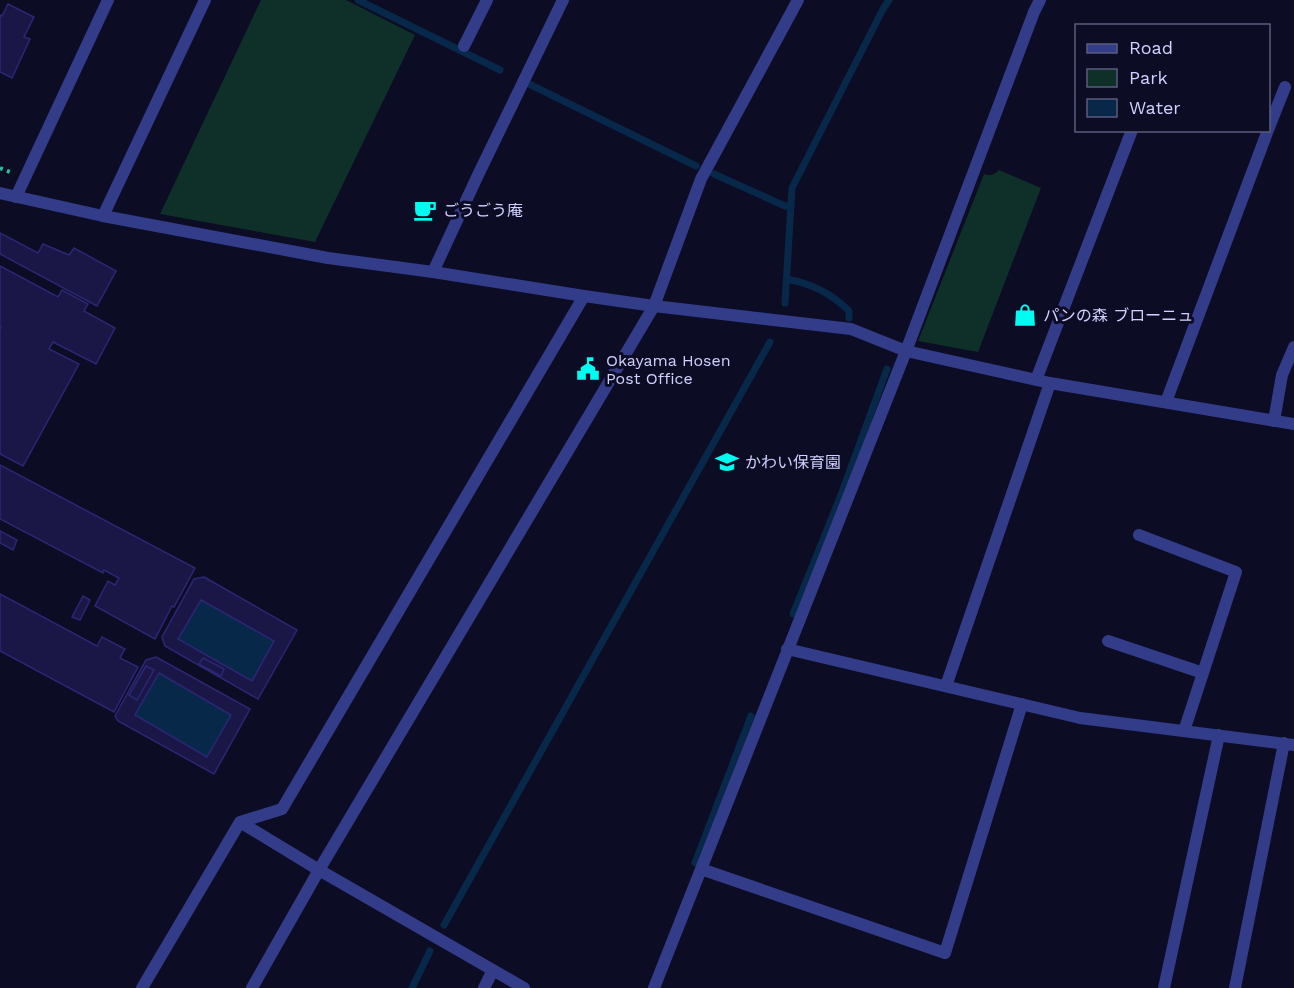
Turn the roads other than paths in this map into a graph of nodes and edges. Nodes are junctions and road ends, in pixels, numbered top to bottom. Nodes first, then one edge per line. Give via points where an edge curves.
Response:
1 (108, 0) edge
2 (205, 0) edge
3 (487, 0) edge
4 (563, 0) edge
5 (798, 0) edge
6 (1040, 0) edge
7 (464, 46) dead end
8 (1285, 87) dead end
9 (1270, 125) edge
10 (1131, 132) edge
11 (1267, 132) edge
12 (0, 193) edge
13 (16, 197) junction
14 (103, 216) junction
15 (433, 272) junction
16 (584, 296) junction
17 (654, 306) junction
18 (1294, 347) edge
19 (906, 351) junction
20 (1036, 380) junction
21 (1050, 384) junction
22 (1166, 402) junction
23 (1274, 421) junction
24 (1294, 424) edge
25 (1139, 535) dead end
26 (1108, 641) dead end
27 (788, 649) junction
28 (1203, 673) junction
29 (946, 686) junction
30 (1022, 704) junction
31 (1294, 730) edge
32 (1184, 731) junction
33 (1219, 735) junction
34 (1289, 744) edge
35 (240, 822) junction
36 (701, 869) junction
37 (319, 870) junction
38 (493, 970) junction
39 (142, 988) edge
40 (252, 988) edge
41 (484, 988) edge
42 (524, 988) edge
43 (654, 988) edge
44 (1164, 988) edge
45 (1235, 988) edge

1 - 13 street
2 - 14 street
3 - 7 street
4 - 15 street
5 - 17 street via 701,179
6 - 19 street
8 - 9 street
10 - 20 street
11 - 22 street
12 - 13 street
13 - 14 street
14 - 15 street via 328,258
15 - 16 street
16 - 17 street
16 - 35 street via 282,809
17 - 19 street via 851,329
17 - 37 street
18 - 23 street via 1282,375
19 - 20 street
19 - 27 street
20 - 21 street
21 - 22 street
21 - 29 street
22 - 23 street
23 - 24 street
25 - 28 street via 1236,572
26 - 28 street
27 - 29 street
27 - 36 street
28 - 32 street
29 - 30 street
30 - 32 street via 1080,718
30 - 36 street via 945,953
31 - 34 street
32 - 33 street
33 - 34 street
33 - 44 street
34 - 45 street
35 - 37 street
35 - 39 street
36 - 43 street
37 - 38 street
37 - 40 street
38 - 41 street
38 - 42 street

